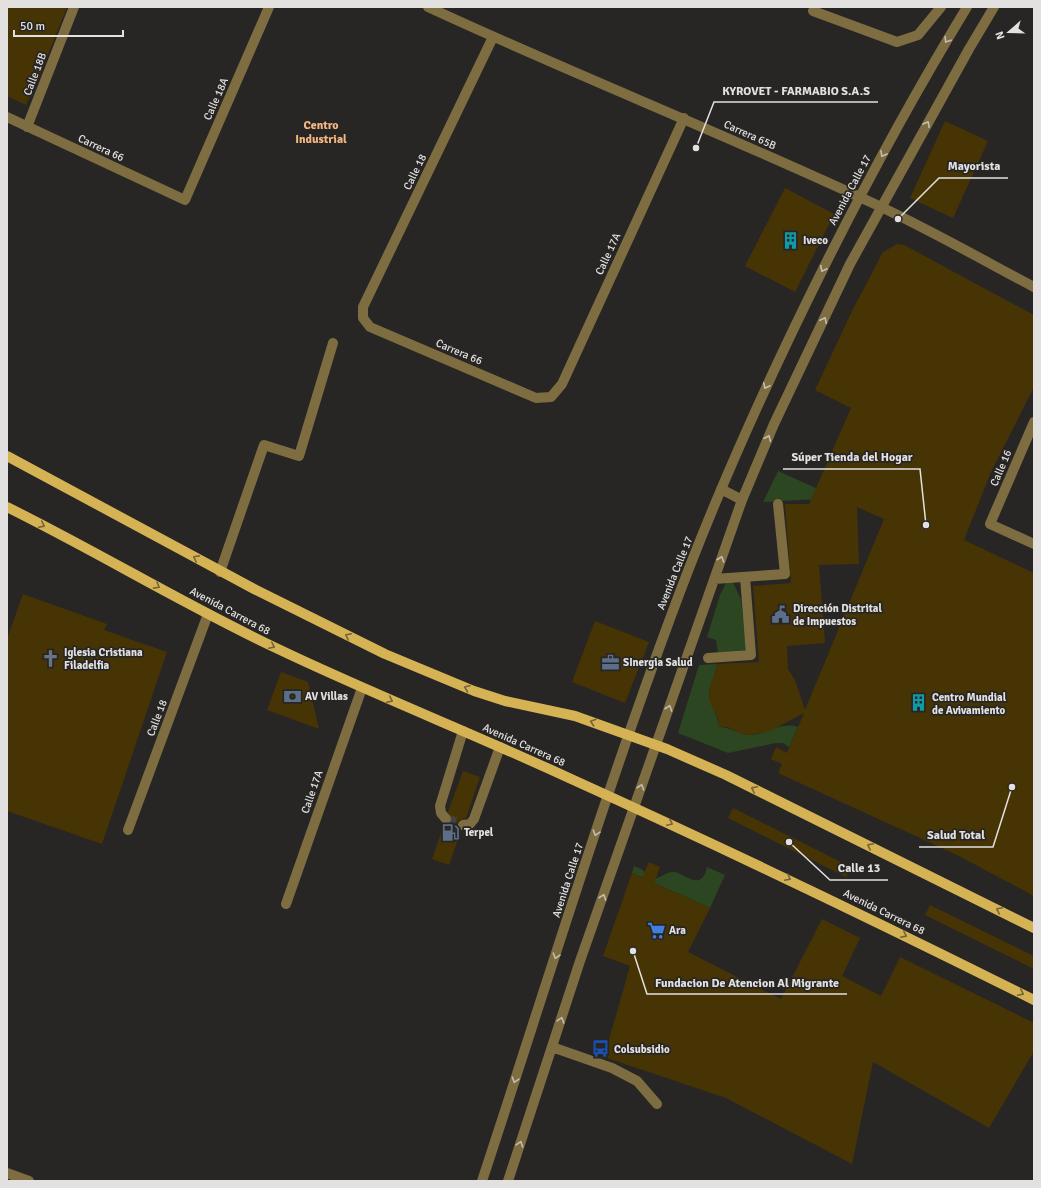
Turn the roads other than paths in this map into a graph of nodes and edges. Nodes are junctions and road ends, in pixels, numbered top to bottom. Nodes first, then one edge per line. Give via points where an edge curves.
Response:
1 (74, 7) edge
2 (269, 7) edge
3 (428, 7) edge
4 (941, 7) edge
5 (967, 7) edge
6 (994, 7) edge
7 (813, 11) dead end
8 (493, 37) junction
9 (7, 116) edge
10 (684, 118) junction
11 (27, 127) junction
12 (859, 197) junction
13 (185, 200) joint
14 (881, 206) junction
15 (1034, 287) edge
16 (363, 318) joint
17 (333, 343) dead end
18 (551, 397) joint
19 (1034, 422) edge
20 (7, 456) edge
21 (721, 489) junction
22 (742, 500) junction
23 (778, 504) dead end
24 (7, 507) edge
25 (1034, 544) edge
26 (220, 572) junction
27 (745, 576) junction
28 (714, 579) junction
29 (208, 614) junction
30 (708, 658) dead end
31 (362, 688) junction
32 (463, 731) junction
33 (630, 735) junction
34 (656, 745) junction
35 (500, 747) junction
36 (609, 796) junction
37 (634, 807) junction
38 (446, 819) dead end
39 (463, 825) dead end
40 (128, 830) dead end
41 (286, 904) dead end
42 (1034, 928) edge
43 (1034, 1000) edge
44 (552, 1047) junction
45 (657, 1104) dead end
46 (7, 1174) edge
47 (29, 1181) edge
48 (482, 1181) edge
49 (508, 1181) edge

1 - 11 street, Calle 18B
2 - 13 street, Calle 18A
3 - 8 street, Carrera 65B
4 - 7 street via 918,35 897,42
5 -> 12 street, Avenida Calle 17
14 -> 6 street
8 - 10 street, Carrera 65B
8 - 16 street, Calle 18 via 363,307
9 - 11 street, Carrera 66
10 - 12 street, Carrera 65B
10 - 18 street, Calle 17A via 562,384
11 - 13 street, Carrera 66
12 - 14 street, Carrera 65B
12 -> 21 street, Avenida Calle 17 via 784,348
14 - 15 street, Carrera 65B
22 -> 14 street via 850,264
16 - 18 street, Carrera 66 via 370,327 536,398
17 - 26 street via 299,456 264,445
19 - 25 street, Calle 16 via 990,524
26 -> 20 main road
21 - 22 street
21 - 33 street, Avenida Calle 17 via 671,615
28 -> 22 street
23 - 27 street via 785,574
24 -> 29 main road, Avenida Carrera 68
33 -> 26 main road via 575,716 489,696 443,679 364,644
27 - 28 street
27 - 30 street via 751,655
34 -> 28 street
29 -> 31 main road, Avenida Carrera 68
29 - 40 street, Calle 18
31 -> 32 main road, Avenida Carrera 68
31 - 41 street, Calle 17A
32 - 35 main road, Avenida Carrera 68
32 - 38 street via 440,806 441,813
33 - 34 main road
33 - 36 street, Avenida Calle 17
37 -> 34 street
42 -> 34 main road via 726,775
35 - 36 main road, Avenida Carrera 68
35 - 39 street via 474,819 470,824
36 - 37 main road, Avenida Carrera 68
36 -> 48 street, Avenida Calle 17
37 -> 43 main road, Avenida Carrera 68 via 777,873
44 -> 37 street
44 - 45 street via 612,1068 637,1081
49 -> 44 street
46 - 47 street

